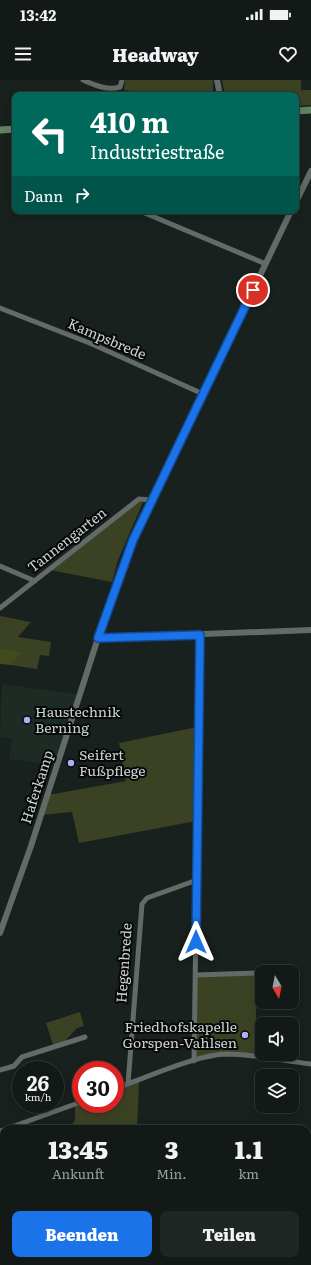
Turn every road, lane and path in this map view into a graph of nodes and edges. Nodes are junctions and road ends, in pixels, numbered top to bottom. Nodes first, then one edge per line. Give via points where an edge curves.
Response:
1 (83, 80) edge
2 (122, 80) edge
3 (217, 80) edge
4 (218, 88) junction
5 (217, 92) edge
6 (219, 92) edge
7 (310, 110) edge
8 (299, 111) edge
9 (12, 129) edge
10 (0, 130) edge
11 (311, 171) edge
12 (299, 196) edge
13 (147, 214) edge
14 (290, 214) edge
15 (266, 264) junction
16 (0, 308) edge
17 (203, 394) junction
18 (152, 500) junction
19 (0, 566) edge
20 (35, 581) junction
21 (0, 608) edge
22 (311, 630) edge
23 (200, 635) junction
24 (98, 638) junction
25 (197, 880) junction
26 (0, 933) edge
27 (255, 973) edge
28 (196, 976) junction
29 (85, 1037) dead end
30 (194, 1060) junction
31 (311, 1064) edge
32 (0, 1070) edge
33 (128, 1084) junction
34 (124, 1086) edge
35 (72, 1105) edge
36 (16, 1125) edge

1 - 2 street via 101,88 120,87
3 - 4 street
4 - 5 street
4 - 6 street
7 - 8 main road
9 - 10 main road
11 - 12 street
13 - 15 street
14 - 15 street, Haferkamp
15 - 17 street, Haferkamp
16 - 17 street, Kampsbrede via 92,344
17 - 18 street, Haferkamp
18 - 20 street, Tannengarten via 139,499
18 - 24 street, Haferkamp via 127,554
19 - 20 street
20 - 21 street, Tannengarten
22 - 23 street
23 - 24 street
23 - 25 street
24 - 26 street, Haferkamp
25 - 28 street
25 - 33 street, Hegenbrede via 147,898 142,904
27 - 28 street
28 - 30 street
29 - 32 street via 22,1057 14,1066
30 - 31 street via 226,1054
30 - 33 street
33 - 34 street
35 - 36 street

